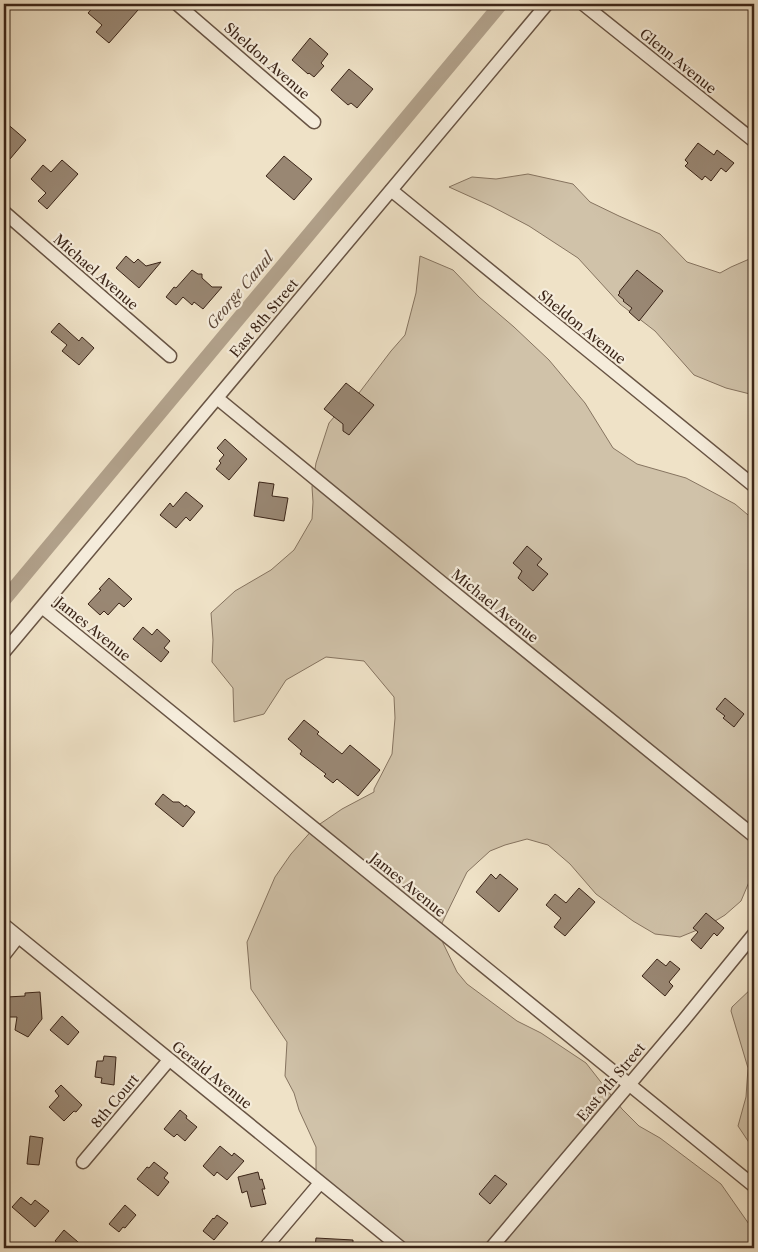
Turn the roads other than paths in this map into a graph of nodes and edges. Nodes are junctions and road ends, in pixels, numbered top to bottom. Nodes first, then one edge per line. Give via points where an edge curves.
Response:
1 (178, 4) edge
2 (546, 4) edge
3 (583, 4) edge
4 (314, 122) dead end
5 (754, 141) edge
6 (391, 190) junction
7 (4, 212) edge
8 (170, 356) dead end
9 (217, 398) junction
10 (754, 486) edge
11 (42, 606) junction
12 (4, 652) edge
13 (754, 836) edge
14 (4, 926) edge
15 (754, 934) edge
16 (18, 937) junction
17 (4, 955) edge
18 (169, 1060) junction
19 (628, 1084) junction
20 (83, 1162) dead end
21 (320, 1183) junction
22 (754, 1186) edge
23 (265, 1248) edge
24 (401, 1248) edge
25 (491, 1248) edge

1 - 4 street, Sheldon Avenue
2 - 6 street, East 8th Street
3 - 5 street, Glenn Avenue
6 - 9 street, East 8th Street
6 - 10 street, Sheldon Avenue
7 - 8 street, Michael Avenue
9 - 11 street, East 8th Street
9 - 13 street, Michael Avenue
11 - 12 street, East 8th Street
11 - 19 street, James Avenue
14 - 16 street, Gerald Avenue
15 - 19 street, East 9th Street
16 - 17 street
16 - 18 street, Gerald Avenue
18 - 20 street, 8th Court
18 - 21 street, Gerald Avenue
19 - 22 street, James Avenue
19 - 25 street, East 9th Street
21 - 23 street
21 - 24 street, Gerald Avenue

